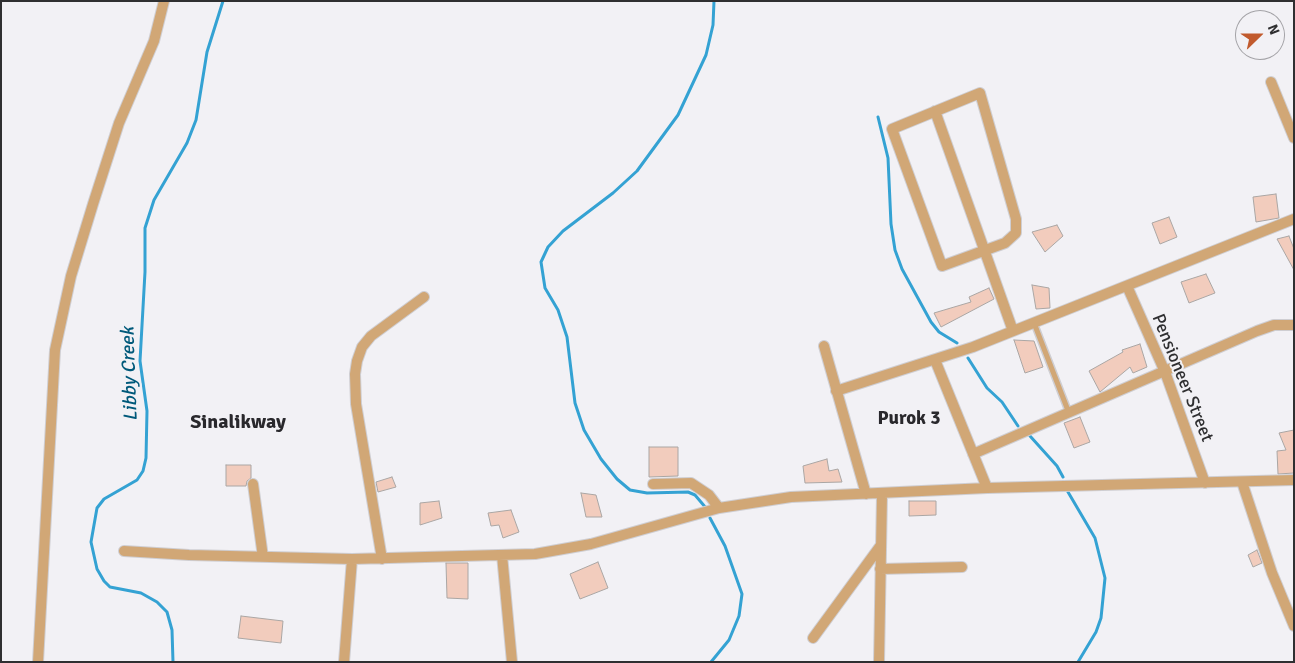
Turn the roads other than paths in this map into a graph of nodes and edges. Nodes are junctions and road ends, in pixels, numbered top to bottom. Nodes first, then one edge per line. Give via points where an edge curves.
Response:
1 (164, 1) edge
2 (1271, 82) dead end
3 (935, 111) junction
4 (1294, 138) edge
5 (1294, 219) edge
6 (984, 251) junction
7 (1127, 286) junction
8 (424, 297) dead end
9 (1034, 323) junction
10 (1294, 325) edge
11 (1013, 331) junction
12 (824, 346) dead end
13 (935, 360) junction
14 (1165, 372) junction
15 (836, 391) junction
16 (1069, 414) junction
17 (973, 454) junction
18 (1294, 480) edge
19 (1242, 482) junction
20 (1205, 483) junction
21 (253, 484) dead end
22 (653, 484) dead end
23 (986, 488) junction
24 (866, 494) junction
25 (882, 494) junction
26 (719, 508) junction
27 (881, 545) junction
28 (124, 551) dead end
29 (502, 555) junction
30 (263, 557) junction
31 (382, 558) junction
32 (352, 559) junction
33 (962, 568) dead end
34 (880, 570) junction
35 (1294, 626) edge
36 (813, 638) dead end
37 (38, 662) edge
38 (344, 662) edge
39 (512, 662) edge
40 (879, 662) edge

1 - 37 street via 154,41 119,123 93,204 55,350
2 - 4 street
3 - 6 street
3 - 6 street via 980,93 1017,227 1011,239
3 - 6 street via 892,129 942,266
5 - 7 street
6 - 11 street
7 - 9 street
7 - 14 street, Pensioneer Street
8 - 31 street via 371,336 357,361 356,404
9 - 11 street
9 - 16 lane
10 - 14 street via 1257,331
11 - 13 street
12 - 15 street
13 - 15 street
13 - 17 street
14 - 16 street
14 - 20 street, Pensioneer Street
15 - 24 street
16 - 17 street
17 - 23 street
18 - 19 street
19 - 20 street
19 - 35 street via 1266,556
20 - 23 street
21 - 30 street
22 - 26 street via 691,483 709,495
23 - 25 street
24 - 25 street
24 - 26 street via 791,497
25 - 27 street
26 - 29 street via 565,550
27 - 34 street
27 - 36 street
28 - 30 street
29 - 31 street
29 - 39 street
30 - 32 street
31 - 32 street
32 - 38 street
33 - 34 street
34 - 40 street

